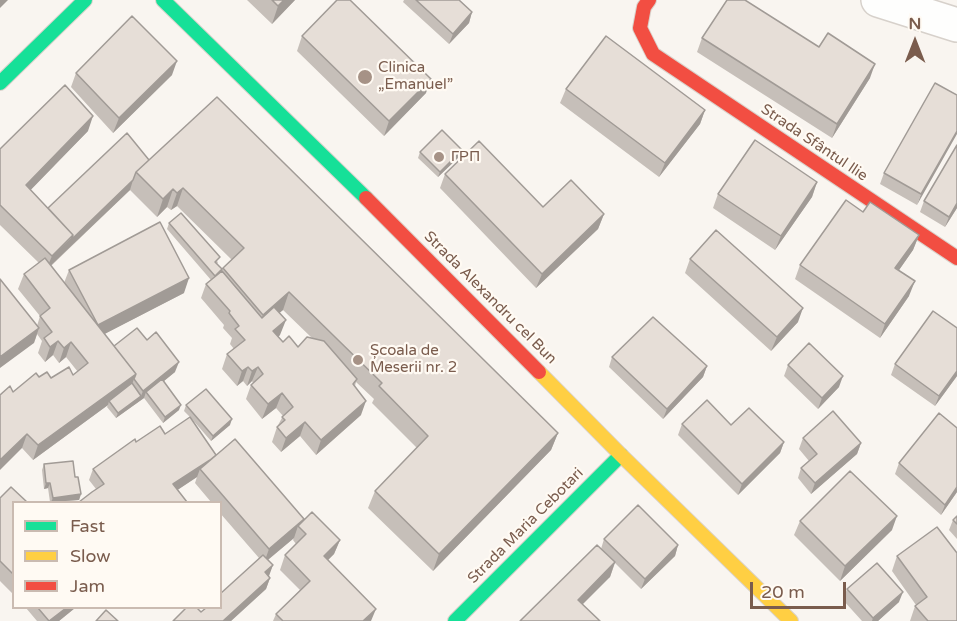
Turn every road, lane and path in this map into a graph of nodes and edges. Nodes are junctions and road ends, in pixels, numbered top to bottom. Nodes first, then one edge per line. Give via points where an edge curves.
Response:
1 (84, 0) edge
2 (163, 0) edge
3 (649, 0) edge
4 (878, 0) edge
5 (957, 25) edge
6 (0, 83) edge
7 (957, 258) edge
8 (621, 455) junction
9 (455, 621) edge
10 (791, 621) edge

1 - 6 main road
2 - 8 main road, Strada Alexandru cel Bun via 358,189
3 - 7 main road, Strada Sfântul Ilie via 640,28 653,54
4 - 5 street
8 - 9 main road, Strada Maria Cebotari
8 - 10 main road, Strada Alexandru cel Bun

